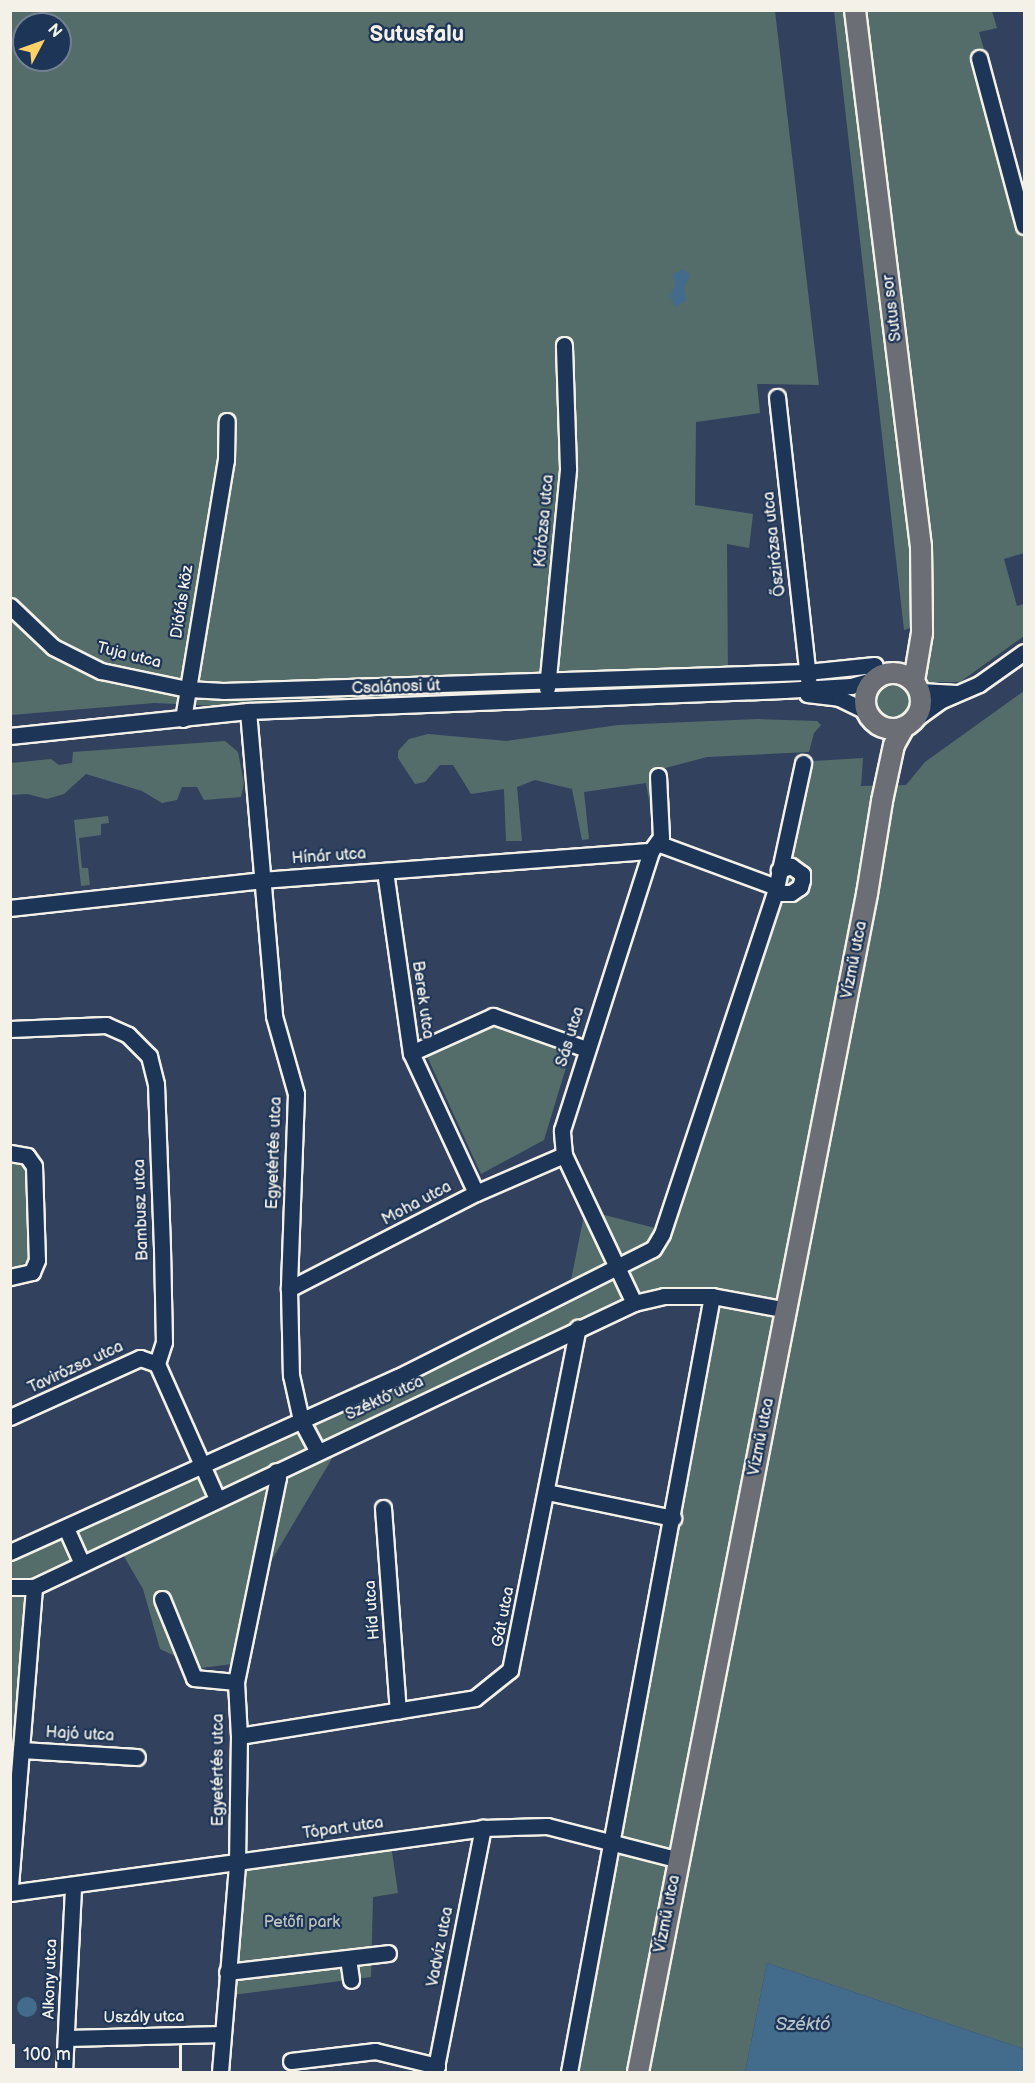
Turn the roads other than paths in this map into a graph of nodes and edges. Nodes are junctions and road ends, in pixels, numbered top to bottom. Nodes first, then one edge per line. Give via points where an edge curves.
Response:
1 (855, 10) edge
2 (979, 58) dead end
3 (1024, 226) edge
4 (564, 345) dead end
5 (777, 397) dead end
6 (227, 421) dead end
7 (10, 606) edge
8 (921, 607) junction
9 (1024, 652) edge
10 (880, 672) junction
11 (808, 679) junction
12 (548, 681) junction
13 (917, 686) junction
14 (187, 689) junction
15 (784, 690) junction
16 (962, 693) junction
17 (546, 700) junction
18 (248, 711) junction
19 (872, 718) junction
20 (183, 719) junction
21 (909, 723) junction
22 (10, 736) edge
23 (803, 763) dead end
24 (658, 776) dead end
25 (882, 801) junction
26 (654, 847) junction
27 (779, 870) junction
28 (385, 871) junction
29 (262, 880) junction
30 (776, 890) junction
31 (10, 908) edge
32 (10, 1029) edge
33 (586, 1049) junction
34 (411, 1053) junction
35 (10, 1153) edge
36 (564, 1155) junction
37 (476, 1193) junction
38 (618, 1269) junction
39 (10, 1277) edge
40 (289, 1288) junction
41 (712, 1296) junction
42 (634, 1303) junction
43 (787, 1311) junction
44 (578, 1328) junction
45 (157, 1364) junction
46 (10, 1417) edge
47 (301, 1420) junction
48 (318, 1452) junction
49 (201, 1462) junction
50 (276, 1471) junction
51 (547, 1492) junction
52 (217, 1499) junction
53 (383, 1508) dead end
54 (673, 1518) junction
55 (66, 1528) junction
56 (10, 1552) edge
57 (81, 1562) junction
58 (10, 1587) edge
59 (34, 1587) junction
60 (162, 1599) dead end
61 (236, 1682) junction
62 (398, 1710) junction
63 (239, 1736) junction
64 (21, 1750) junction
65 (137, 1757) dead end
66 (483, 1828) junction
67 (610, 1842) junction
68 (679, 1860) junction
69 (237, 1863) junction
70 (10, 1886) edge
71 (73, 1886) junction
72 (10, 1893) edge
73 (388, 1953) dead end
74 (348, 1958) junction
75 (227, 1972) junction
76 (351, 1980) dead end
77 (222, 2034) junction
78 (67, 2038) junction
79 (291, 2061) dead end
80 (436, 2069) edge
81 (64, 2073) edge
82 (220, 2073) edge
83 (568, 2073) edge
84 (638, 2073) edge

1 - 8 main road, Sutus sor via 921,547
2 - 3 street
4 - 12 street, Kőrózsa utca via 568,468
5 - 11 street, Őszirózsa utca
6 - 14 street, Diófás köz via 226,460
7 - 14 street, Tuja utca via 53,646 101,671
8 - 10 main road via 910,642
8 - 13 main road
9 - 16 street
10 - 11 street, Csalánosi út via 851,686
10 - 13 main road via 903,674
10 - 19 main road via 866,694
11 - 12 street, Tuja utca
11 - 15 street, Csalánosi út
12 - 14 street, Tuja utca via 223,692
12 - 17 street, Kőrózsa utca
13 - 16 street
13 - 21 main road via 922,703
14 - 20 street, Diófás köz
15 - 17 street, Csalánosi út
15 - 19 street, Csalánosi út via 839,698
16 - 21 street via 940,702
17 - 18 street, Csalánosi út
18 - 20 street, Csalánosi út
18 - 29 street, Egyetértés utca
19 - 21 main road via 890,729
19 - 25 main road
20 - 22 street, Csalánosi út
21 - 25 main road via 894,745
23 - 27 street
24 - 26 street, Sás utca via 662,837
25 - 43 main road, Vízmű utca
26 - 28 street, Hínár utca
26 - 30 street
26 - 33 street, Sás utca
27 - 30 street
27 - 30 street via 791,866 802,874 801,887 791,893
28 - 29 street, Hínár utca
28 - 34 street, Berek utca
29 - 31 street, Hínár utca
29 - 40 street, Egyetértés utca via 274,1016 296,1094
30 - 38 street via 662,1234 647,1255
32 - 45 street, Bambusz utca via 106,1026 128,1035 149,1056 156,1084 162,1248 164,1342
33 - 34 street via 493,1016
33 - 36 street, Sás utca via 562,1130
34 - 37 street, Berek utca
35 - 39 street via 27,1156 34,1166 37,1256 32,1272
36 - 37 street, Moha utca
36 - 38 street, Sás utca
37 - 40 street, Moha utca
38 - 42 street, Sás utca
38 - 47 street, Széktó utca
40 - 47 street, Egyetértés utca via 291,1375
41 - 42 street, Széktó utca via 664,1296
41 - 43 street, Széktó utca
41 - 54 street
42 - 44 street, Széktó utca
43 - 68 main road, Vízmű utca
44 - 48 street, Széktó utca
44 - 51 street, Gát utca
45 - 46 street, Tavirózsa utca via 140,1358
45 - 49 street
47 - 48 street, Egyetértés utca
47 - 49 street, Széktó utca
48 - 50 street, Széktó utca
49 - 52 street
49 - 55 street, Széktó utca
50 - 52 street, Széktó utca
50 - 61 street, Egyetértés utca via 278,1478
51 - 54 street
51 - 62 street, Gát utca via 510,1670 475,1698
52 - 57 street, Széktó utca
53 - 62 street, Híd utca
54 - 67 street
55 - 56 street, Széktó utca
55 - 57 street
57 - 59 street, Széktó utca
58 - 59 street, Széktó utca
59 - 64 street
60 - 61 street via 194,1678
61 - 63 street, Egyetértés utca
62 - 63 street, Gát utca
63 - 69 street, Egyetértés utca
64 - 65 street, Hajó utca
64 - 70 street
66 - 67 street, Tópart utca via 548,1826
66 - 69 street, Tópart utca
66 - 80 street, Vadvíz utca
67 - 68 street, Tópart utca
67 - 83 street
68 - 84 main road, Vízmű utca
69 - 71 street, Tópart utca
69 - 75 street, Egyetértés utca
71 - 72 street, Tópart utca
71 - 78 street, Alkony utca
73 - 74 street
74 - 75 street
74 - 76 street
75 - 77 street, Egyetértés utca
77 - 78 street, Uszály utca
77 - 82 street, Egyetértés utca
78 - 81 street, Alkony utca
79 - 80 street via 375,2051

